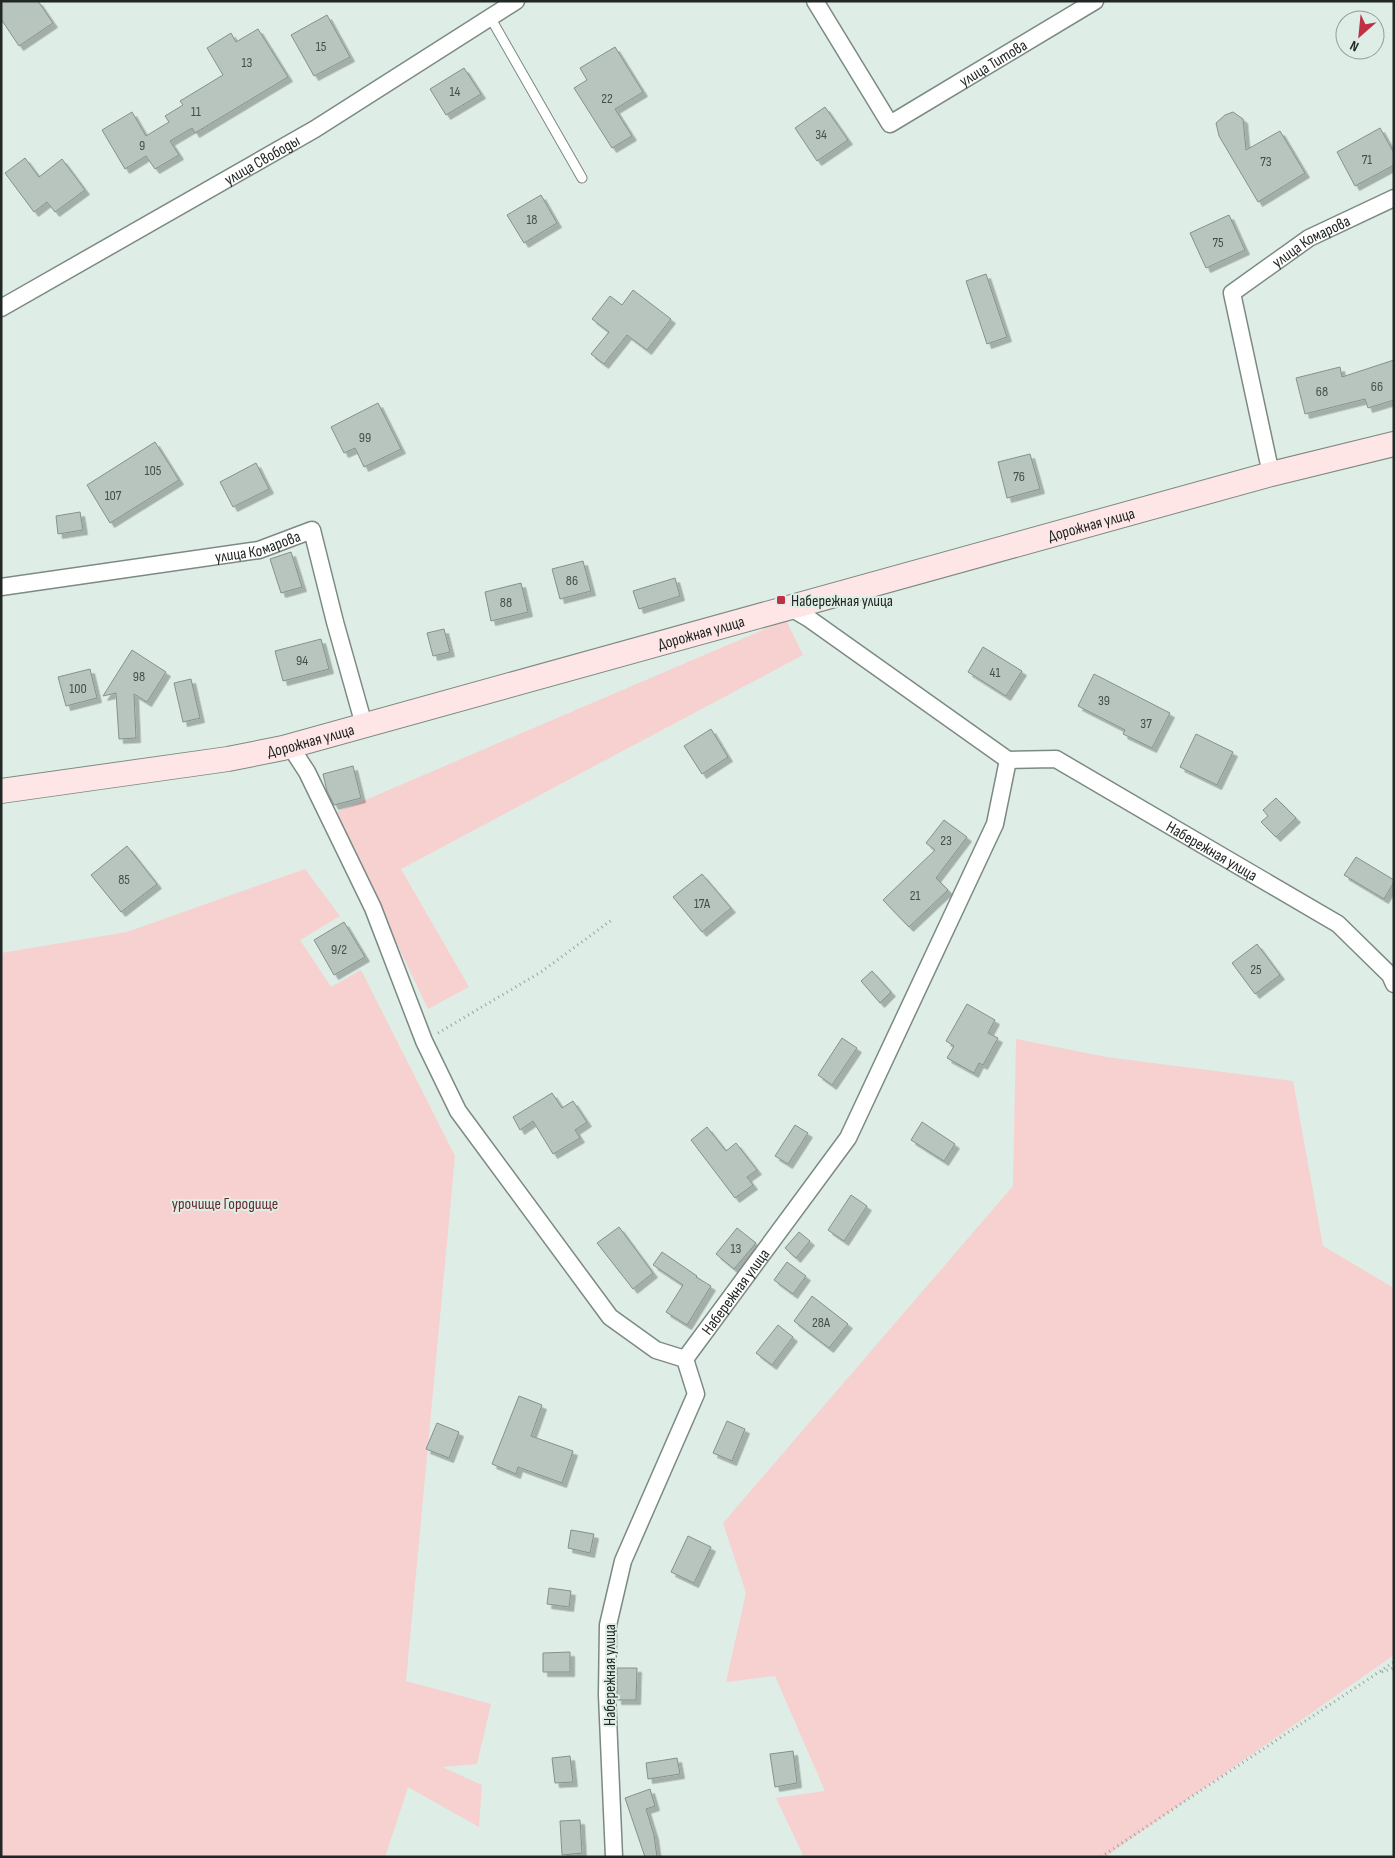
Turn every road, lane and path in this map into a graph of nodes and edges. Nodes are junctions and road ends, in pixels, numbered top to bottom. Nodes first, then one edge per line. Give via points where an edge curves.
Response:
1 (516, 1) edge
2 (815, 1) edge
3 (1095, 1) edge
4 (490, 17) junction
5 (582, 178) dead end
6 (1394, 198) edge
7 (1, 308) edge
8 (1394, 444) edge
9 (1271, 474) junction
10 (1, 587) edge
11 (791, 608) junction
12 (364, 726) junction
13 (290, 746) junction
14 (1008, 760) junction
15 (1, 791) edge
16 (613, 919) dead end
17 (1394, 984) edge
18 (424, 1041) junction
19 (685, 1359) junction
20 (1394, 1662) edge
21 (1394, 1668) edge
22 (1377, 1673) junction
23 (614, 1857) edge
24 (1101, 1857) edge

1 - 4 street, улица Свободы
2 - 3 street, улица Титова via 890,124
4 - 5 lane
4 - 7 street, улица Свободы via 315,129
6 - 9 street, улица Комарова via 1309,238 1232,293
8 - 9 street, Дорожная улица
9 - 11 street, Дорожная улица
10 - 12 street, улица Комарова via 259,550 312,530
11 - 12 street, Дорожная улица
11 - 14 street
12 - 13 street, Дорожная улица
13 - 15 street, Дорожная улица via 228,759
13 - 18 street via 307,772 373,908
14 - 17 street, Набережная улица via 1056,759 1338,924 1390,975
14 - 19 street, Набережная улица via 994,824 848,1138
16 - 18 path via 541,972
18 - 19 street via 458,1111 610,1317 656,1350
19 - 23 street, Набережная улица via 696,1394 623,1561 608,1625
20 - 22 path
21 - 22 path
22 - 24 path

